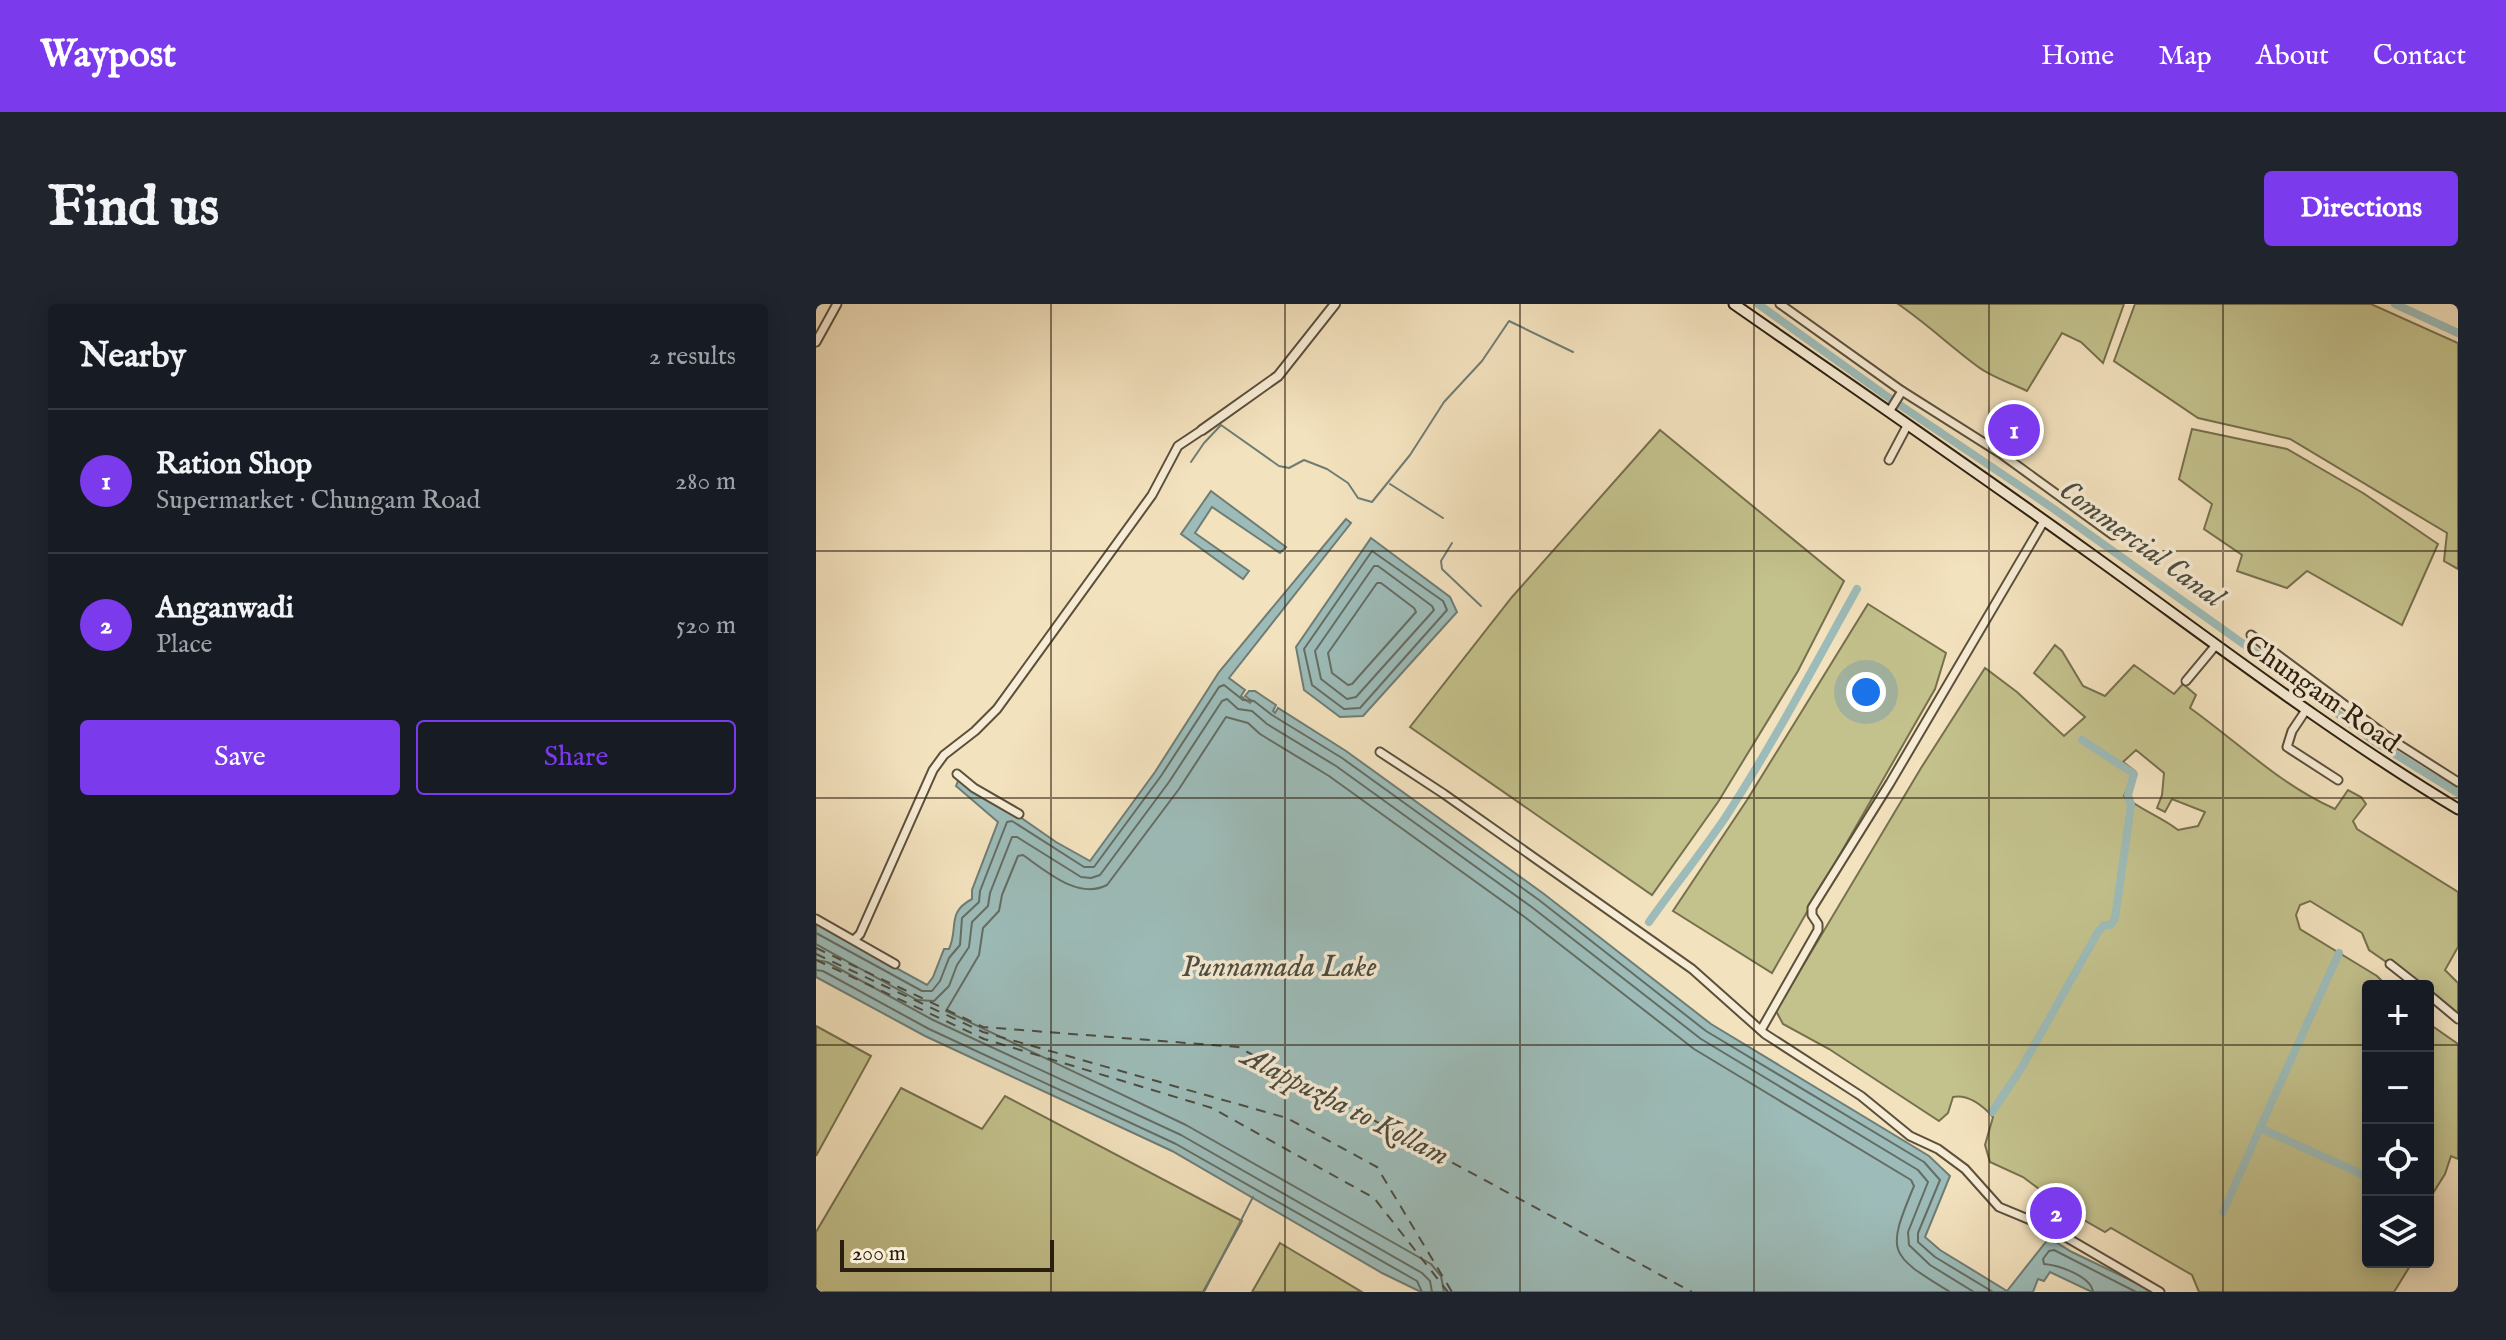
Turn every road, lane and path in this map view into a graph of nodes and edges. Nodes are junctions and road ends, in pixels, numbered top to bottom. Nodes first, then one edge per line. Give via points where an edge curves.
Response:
1 (837, 304) edge
2 (1335, 304) edge
3 (1734, 304) edge
4 (1780, 304) edge
5 (816, 342) edge
6 (1901, 392) junction
7 (1890, 410) junction
8 (1907, 426) junction
9 (1202, 430) joint
10 (1889, 460) dead end
11 (2044, 521) junction
12 (2113, 535) dead end
13 (2251, 635) dead end
14 (2216, 645) junction
15 (2186, 681) dead end
16 (2306, 710) junction
17 (1380, 752) dead end
18 (957, 774) dead end
19 (2338, 780) dead end
20 (2458, 782) edge
21 (2458, 809) edge
22 (1019, 814) dead end
23 (816, 919) edge
24 (855, 939) junction
25 (895, 964) dead end
26 (2390, 964) dead end
27 (2410, 980) edge
28 (2434, 999) edge
29 (2458, 1019) edge
30 (1761, 1030) junction
31 (2160, 1292) edge

1 - 5 street
2 - 9 street via 1278,376
3 - 7 main road, Chungam Road
4 - 6 street
6 - 7 street
6 - 12 street via 2000,453
7 - 8 main road, Chungam Road
8 - 10 street
8 - 11 main road, Chungam Road
9 - 24 street via 1178,446 1152,495 997,709 937,764
11 - 14 main road, Chungam Road
11 - 30 street via 1812,908 1818,930
13 - 20 street
14 - 15 street
14 - 16 main road, Chungam Road
16 - 19 street via 2287,747
16 - 21 main road, Chungam Road
17 - 30 street via 1692,969
18 - 22 street
23 - 24 street
24 - 25 street
26 - 27 street
28 - 29 street
30 - 31 street via 1965,1169 1999,1207 2052,1229

